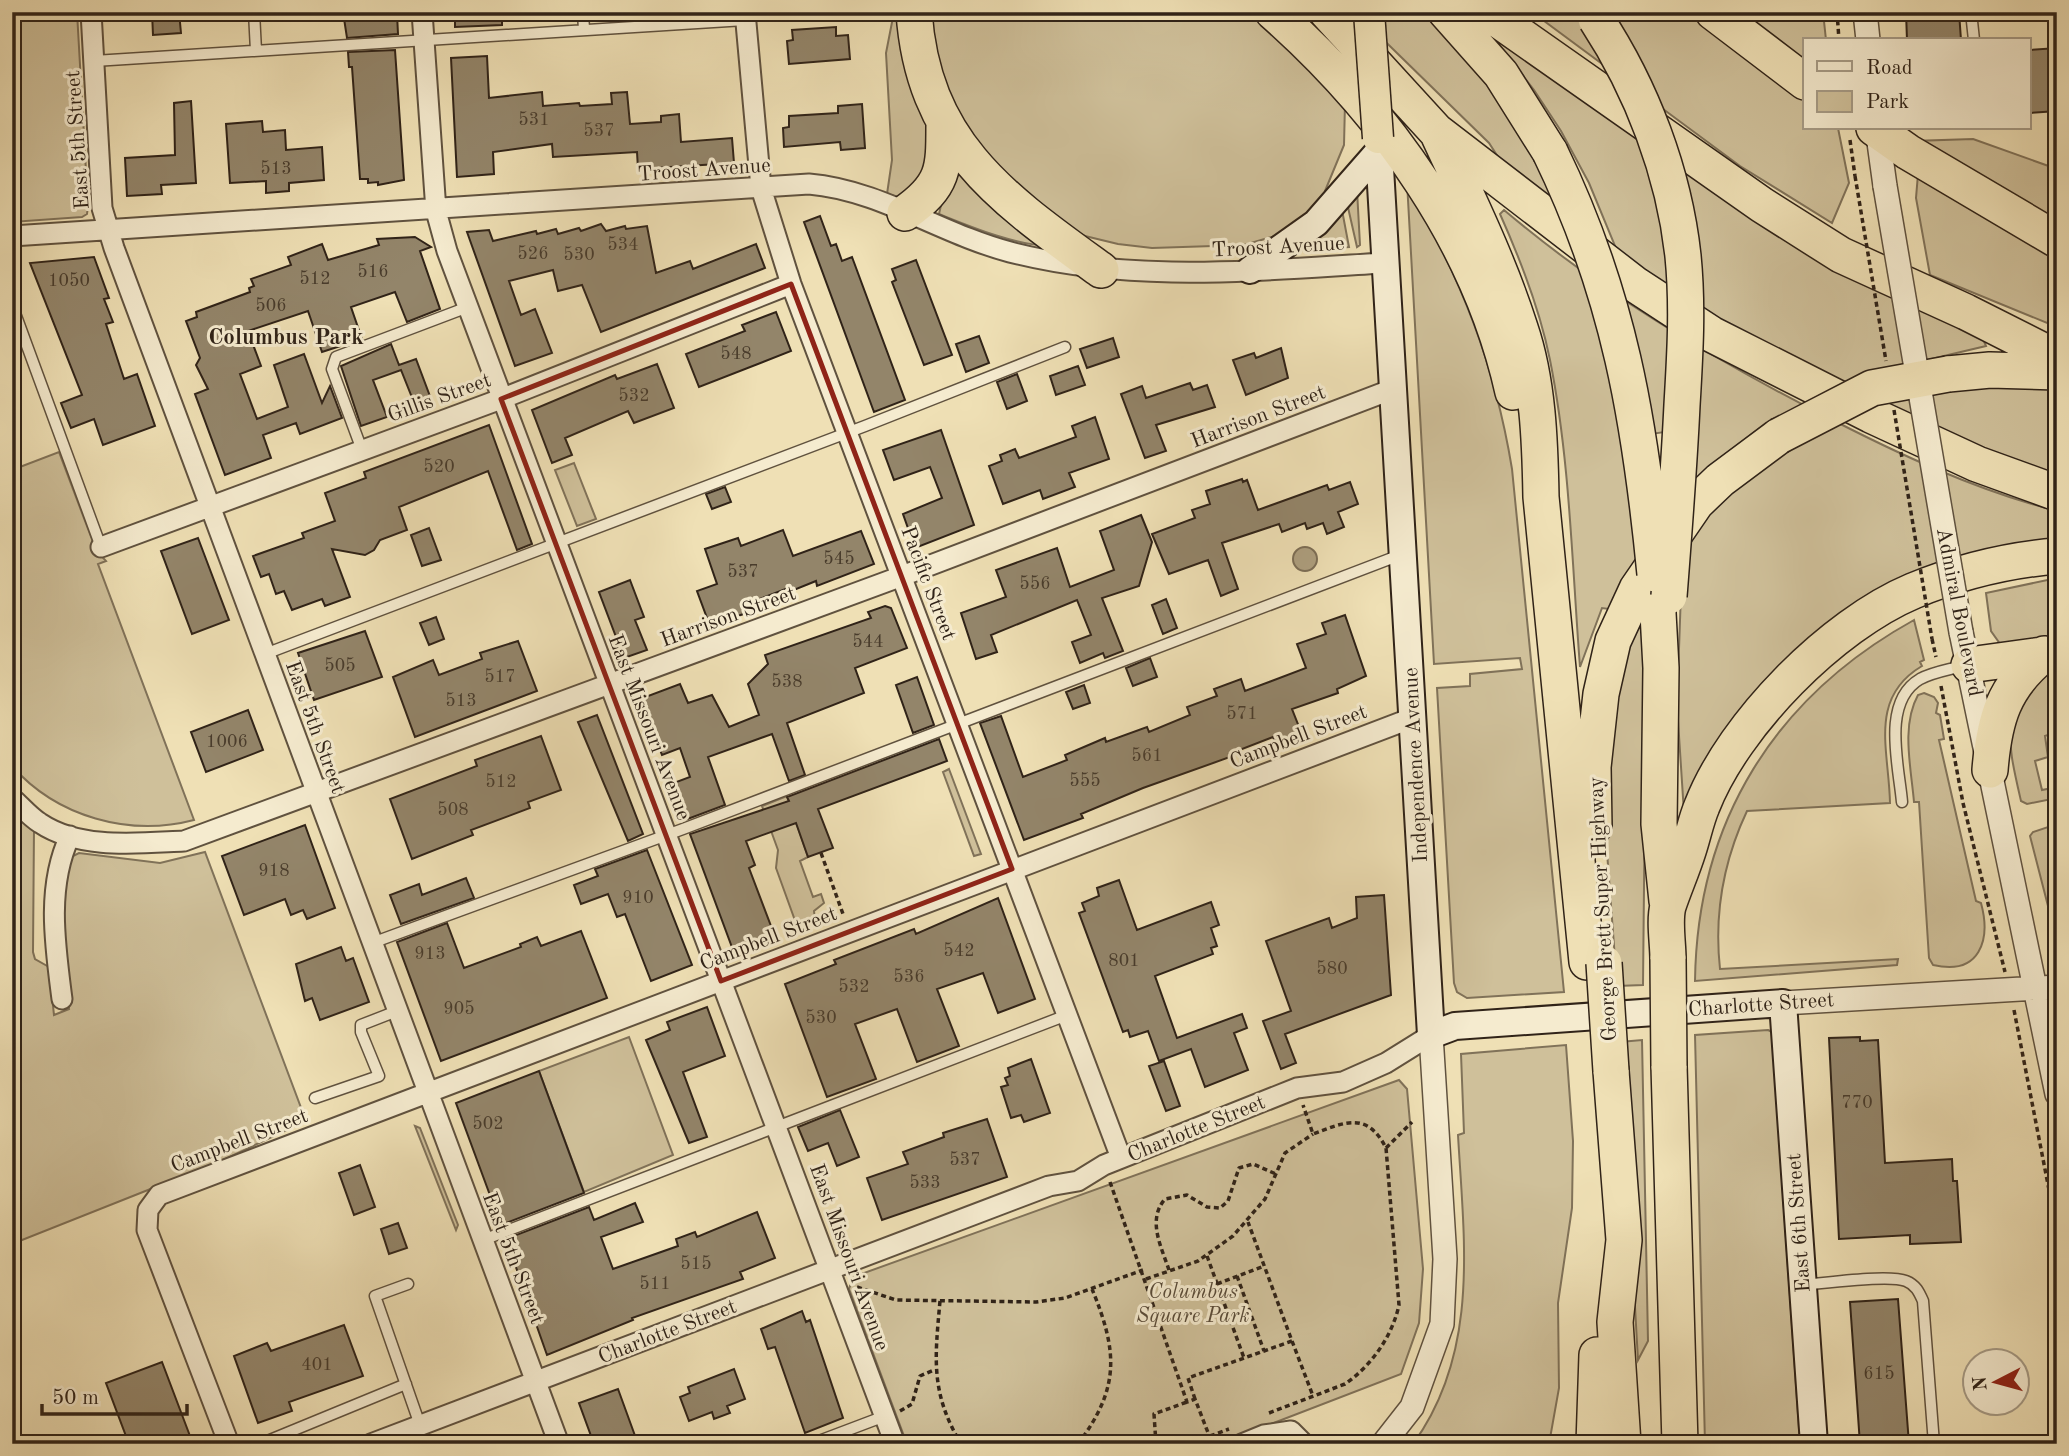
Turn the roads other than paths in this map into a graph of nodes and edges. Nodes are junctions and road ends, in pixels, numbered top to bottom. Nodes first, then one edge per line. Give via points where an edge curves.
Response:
1 (91, 12) edge
2 (254, 12) edge
3 (422, 12) edge
4 (583, 12) edge
5 (914, 12) edge
6 (1273, 12) edge
7 (1327, 12) edge
8 (1369, 12) edge
9 (1446, 12) edge
10 (1487, 12) edge
11 (1713, 12) edge
12 (1865, 12) edge
13 (1971, 12) edge
14 (745, 16) edge
15 (1593, 16) edge
16 (584, 30) junction
17 (1868, 38) edge
18 (1974, 38) edge
19 (424, 40) junction
20 (256, 51) junction
21 (94, 61) junction
22 (1803, 80) edge
23 (944, 122) junction
24 (1869, 130) edge
25 (1436, 131) junction
26 (1379, 145) junction
27 (761, 188) junction
28 (436, 211) junction
29 (905, 212) junction
30 (109, 231) junction
31 (12, 236) edge
32 (2057, 240) edge
33 (1385, 262) junction
34 (1101, 270) junction
35 (1250, 270) junction
36 (791, 284) junction
37 (12, 305) edge
38 (468, 307) junction
39 (1065, 347) dead end
40 (2057, 358) edge
41 (2057, 372) edge
42 (1394, 389) junction
43 (501, 399) junction
44 (848, 433) junction
45 (362, 450) junction
46 (2057, 492) edge
47 (1541, 497) junction
48 (211, 506) junction
49 (556, 543) junction
50 (101, 547) joint
51 (1403, 554) junction
52 (2057, 556) edge
53 (902, 576) junction
54 (1663, 596) junction
55 (265, 654) junction
56 (2050, 654) edge
57 (1956, 656) junction
58 (610, 685) junction
59 (1412, 718) junction
60 (958, 723) junction
61 (1990, 770) junction
62 (317, 794) junction
63 (12, 798) edge
64 (1902, 802) dead end
65 (666, 835) junction
66 (70, 836) junction
67 (1012, 869) junction
68 (1667, 908) junction
69 (372, 943) junction
70 (1595, 963) junction
71 (721, 981) junction
72 (2047, 988) edge
73 (62, 999) dead end
74 (1783, 1003) junction
75 (397, 1011) junction
76 (1067, 1015) junction
77 (1431, 1035) junction
78 (1603, 1069) junction
79 (427, 1091) junction
80 (2057, 1094) edge
81 (315, 1098) dead end
82 (776, 1126) junction
83 (1602, 1155) junction
84 (1121, 1158) junction
85 (483, 1240) junction
86 (831, 1268) junction
87 (408, 1284) dead end
88 (1802, 1285) junction
89 (1615, 1322) junction
90 (536, 1382) junction
91 (406, 1384) junction
92 (891, 1414) junction
93 (420, 1425) junction
94 (1239, 1435) edge
95 (229, 1444) edge
96 (260, 1444) edge
97 (371, 1444) edge
98 (559, 1444) edge
99 (811, 1444) edge
100 (895, 1444) edge
101 (1304, 1444) edge
102 (1383, 1444) edge
103 (1594, 1444) edge
104 (1623, 1444) edge
105 (1680, 1444) edge
106 (1814, 1444) edge
107 (1934, 1444) edge

1 - 21 street, East 5th Street
2 - 20 lane
3 - 19 street, East Missouri Avenue
4 - 16 lane
5 - 23 highway via 924,66
6 - 47 highway via 1356,94 1395,142 1442,214 1496,336
7 - 25 highway
8 - 26 main road, Independence Avenue, bridge
9 - 54 highway, bridge via 1501,74 1550,152 1578,209 1628,369
10 - 40 highway via 1841,255
11 - 22 highway
12 - 17 street
13 - 18 lane
14 - 16 lane
14 - 27 street, Pacific Street
15 - 54 highway, bridge via 1615,48 1653,135 1668,178 1683,257 1686,336
16 - 19 lane
19 - 20 lane
19 - 28 street, East Missouri Avenue
20 - 21 lane
21 - 30 street, East 5th Street via 103,208
23 - 29 highway via 941,174 934,189
23 - 34 highway via 984,178
24 - 32 highway
24 - 57 street, Admiral Boulevard, bridge via 1885,186
25 - 46 highway via 1636,285 1711,334 1977,464
25 - 47 highway via 1478,219 1521,330 1539,427
26 - 33 main road, Independence Avenue
26 - 35 main road via 1316,223
27 - 28 street, Troost Avenue
27 - 29 street, Troost Avenue via 835,187
27 - 36 street, Pacific Street
28 - 30 street, Troost Avenue
28 - 38 street, East Missouri Avenue
29 - 34 street, Troost Avenue via 1008,251
30 - 31 street, Troost Avenue
30 - 48 street, East 5th Street
33 - 35 street, Troost Avenue
33 - 42 main road, Independence Avenue
34 - 35 street, Troost Avenue via 1201,274
36 - 43 street, Gillis Street
36 - 44 street, Pacific Street
37 - 50 lane
38 - 43 street, East Missouri Avenue
38 - 45 lane via 336,357 332,369
39 - 44 lane
41 - 70 highway, George Brett Super Highway, bridge via 1990,370 1872,388 1779,436 1696,503 1637,589 1613,641 1601,694 1593,767
42 - 51 main road, Independence Avenue
42 - 53 street, Harrison Street
43 - 45 street, Gillis Street
43 - 49 street, East Missouri Avenue
44 - 49 lane
44 - 53 street, Pacific Street
45 - 48 street, Gillis Street
47 - 70 highway
48 - 50 street, Gillis Street
48 - 55 street, East 5th Street
49 - 55 lane
49 - 58 street, East Missouri Avenue
51 - 59 main road, Independence Avenue
51 - 60 lane
52 - 68 highway via 1990,566 1914,591 1877,610 1815,657 1741,736 1702,804
53 - 58 street, Harrison Street
53 - 60 street, Pacific Street
54 - 68 highway via 1658,824
55 - 62 street, East 5th Street
56 - 57 highway
56 - 61 highway via 2029,666 2006,696 1993,728
57 - 61 street, Admiral Boulevard
57 - 64 lane via 1908,689 1900,702 1896,716
58 - 62 street, Harrison Street
58 - 65 street, East Missouri Avenue
59 - 67 street, Campbell Street
59 - 77 main road, Independence Avenue
60 - 65 lane
60 - 67 street, Pacific Street
61 - 72 street, Admiral Boulevard
62 - 66 street, Harrison Street via 184,841 128,844
62 - 69 street, East 5th Street
63 - 66 street, Harrison Street via 41,824
65 - 69 lane
65 - 71 street, East Missouri Avenue
66 - 73 street via 58,869 55,940
67 - 71 street, Campbell Street
67 - 76 street, Pacific Street
68 - 105 highway, bridge
69 - 75 street, East 5th Street
70 - 78 highway, George Brett Super Highway, bridge
71 - 79 street, Campbell Street
71 - 82 street, East Missouri Avenue
72 - 74 street, Charlotte Street
72 - 80 street, Admiral Boulevard
74 - 77 main road, Charlotte Street via 1455,1026
74 - 88 main road, East 6th Street
75 - 79 street, East 5th Street
75 - 81 lane via 361,1024 379,1076
76 - 82 lane
76 - 84 street, Pacific Street
77 - 84 street, Charlotte Street via 1343,1082 1297,1088
77 - 102 street, Independence Avenue via 1445,1258 1442,1324 1412,1407
78 - 83 highway
78 - 89 highway, George Brett Super Highway via 1624,1240
79 - 85 street, East 5th Street
79 - 95 street, Campbell Street via 159,1195 148,1210 147,1230
82 - 85 lane
82 - 86 street, East Missouri Avenue
83 - 89 highway
83 - 103 highway
84 - 86 street, Charlotte Street via 1078,1181 1049,1186
85 - 90 street, East 5th Street
86 - 90 street, Charlotte Street
86 - 92 street, East Missouri Avenue
87 - 91 lane via 375,1296
88 - 106 main road, East 6th Street
88 - 107 lane via 1895,1278 1919,1291
89 - 104 highway, George Brett Super Highway
90 - 93 street, Charlotte Street
90 - 98 street, East 5th Street
91 - 93 lane
91 - 96 lane
92 - 99 lane
92 - 100 street, East Missouri Avenue
93 - 97 street, Charlotte Street
94 - 101 street via 1291,1431

